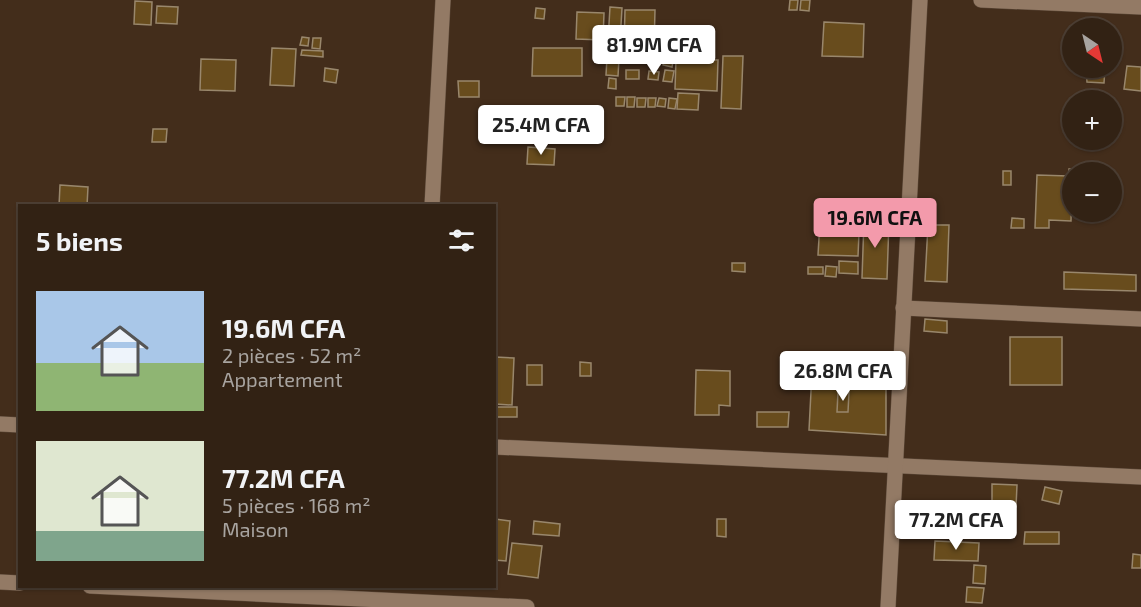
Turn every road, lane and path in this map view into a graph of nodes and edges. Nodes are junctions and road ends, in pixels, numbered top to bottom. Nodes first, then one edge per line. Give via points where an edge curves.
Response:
1 (443, 0) edge
2 (920, 0) edge
3 (981, 0) edge
4 (1141, 7) edge
5 (432, 204) edge
6 (903, 308) junction
7 (1141, 319) edge
8 (0, 424) edge
9 (18, 425) edge
10 (496, 447) edge
11 (895, 466) junction
12 (1141, 477) edge
13 (0, 582) edge
14 (18, 583) edge
15 (144, 588) edge
16 (412, 598) edge
17 (527, 607) edge
18 (888, 607) edge

1 - 5 street
2 - 6 street
3 - 4 street
6 - 7 street
6 - 11 street
8 - 9 street
10 - 11 street
11 - 12 street
11 - 18 street
13 - 14 street
15 - 16 street
16 - 17 street

